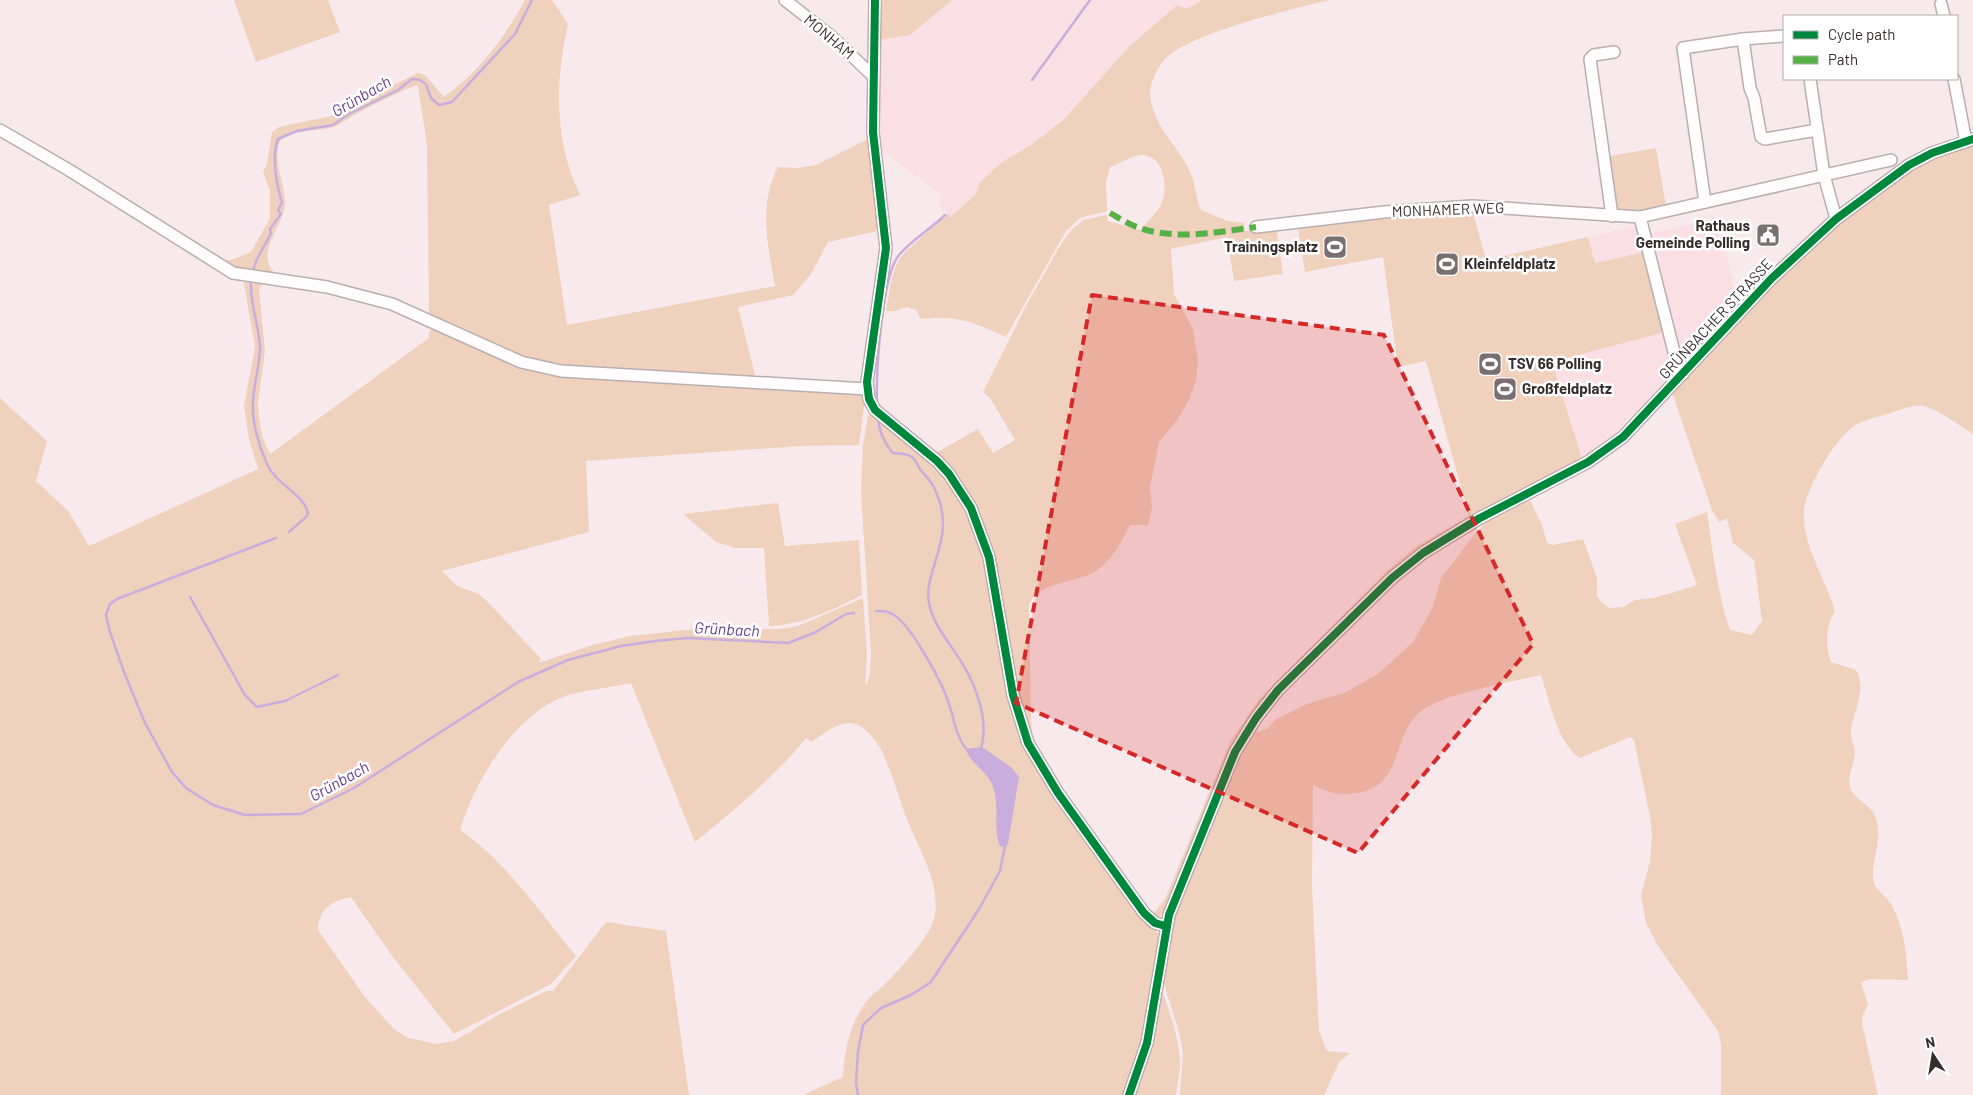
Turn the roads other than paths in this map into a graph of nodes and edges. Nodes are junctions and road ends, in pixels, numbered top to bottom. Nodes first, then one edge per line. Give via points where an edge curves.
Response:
1 (785, 0) edge
2 (874, 0) edge
3 (1941, 4) dead end
4 (1944, 15) edge
5 (1783, 36) edge
6 (1743, 39) junction
7 (1614, 52) dead end
8 (873, 76) junction
9 (1810, 80) edge
10 (1954, 80) edge
11 (0, 130) edge
12 (1817, 130) junction
13 (1969, 140) edge
14 (1891, 160) dead end
15 (1824, 175) junction
16 (1705, 202) junction
17 (1612, 216) junction
18 (1640, 216) junction
19 (1836, 219) junction
20 (1256, 228) dead end
21 (1683, 374) junction
22 (867, 389) junction
23 (1165, 926) junction
24 (1129, 1095) edge

1 - 8 street, MONHAM via 832,37
2 - 8 street
3 - 4 street
5 - 6 street
6 - 12 street via 1761,137
6 - 16 street via 1683,48
7 - 17 street via 1590,59
8 - 22 street via 875,149 886,248
9 - 12 street
10 - 13 street
11 - 22 street via 233,273 373,297 521,362 580,373
12 - 15 street
13 - 19 street, GRÜNBACHER STRASSE via 1909,165
14 - 15 street, MONHAMER WEG
15 - 16 street, MONHAMER WEG
15 - 19 street
16 - 18 street, MONHAMER WEG
17 - 18 street, MONHAMER WEG
17 - 20 street, MONHAMER WEG via 1472,206 1384,212
18 - 21 street via 1674,352
19 - 21 street, GRÜNBACHER STRASSE via 1772,278
21 - 23 street, GRÜNBACHER STRASSE via 1610,448 1562,477 1480,518 1423,553 1392,578 1266,704 1235,752
22 - 23 street via 869,399 879,413 937,462 971,508 989,558 1013,695 1028,743 1058,793 1144,913
23 - 24 street, GRÜNBACHER STRASSE via 1147,1043

